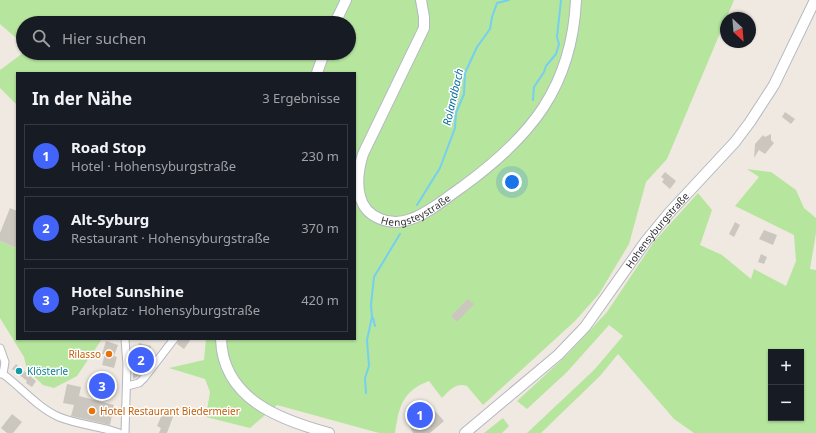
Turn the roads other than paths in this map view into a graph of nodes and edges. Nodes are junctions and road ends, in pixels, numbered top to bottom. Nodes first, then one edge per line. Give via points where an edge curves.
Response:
1 (346, 0) edge
2 (421, 0) edge
3 (576, 0) edge
4 (815, 0) edge
5 (338, 16) edge
6 (321, 60) edge
7 (316, 72) edge
8 (125, 340) edge
9 (173, 340) edge
10 (221, 340) edge
11 (0, 348) edge
12 (2, 374) edge
13 (127, 386) junction
14 (119, 433) edge
15 (125, 433) edge
16 (329, 433) edge
17 (465, 433) edge

1 - 5 main road
2 - 3 main road, Hengsteystraße via 424,28 360,164 360,197 370,213 386,221 406,221 432,208 487,168 529,128 555,89 564,67 571,41
4 - 17 main road, Hohensyburgstraße via 774,85 739,137 664,219 585,327 558,355
6 - 7 main road
8 - 13 street
9 - 13 street via 139,383
10 - 16 main road via 228,370 242,391 265,410
11 - 12 street via 5,362
12 - 14 street via 37,403 59,417
13 - 15 street

